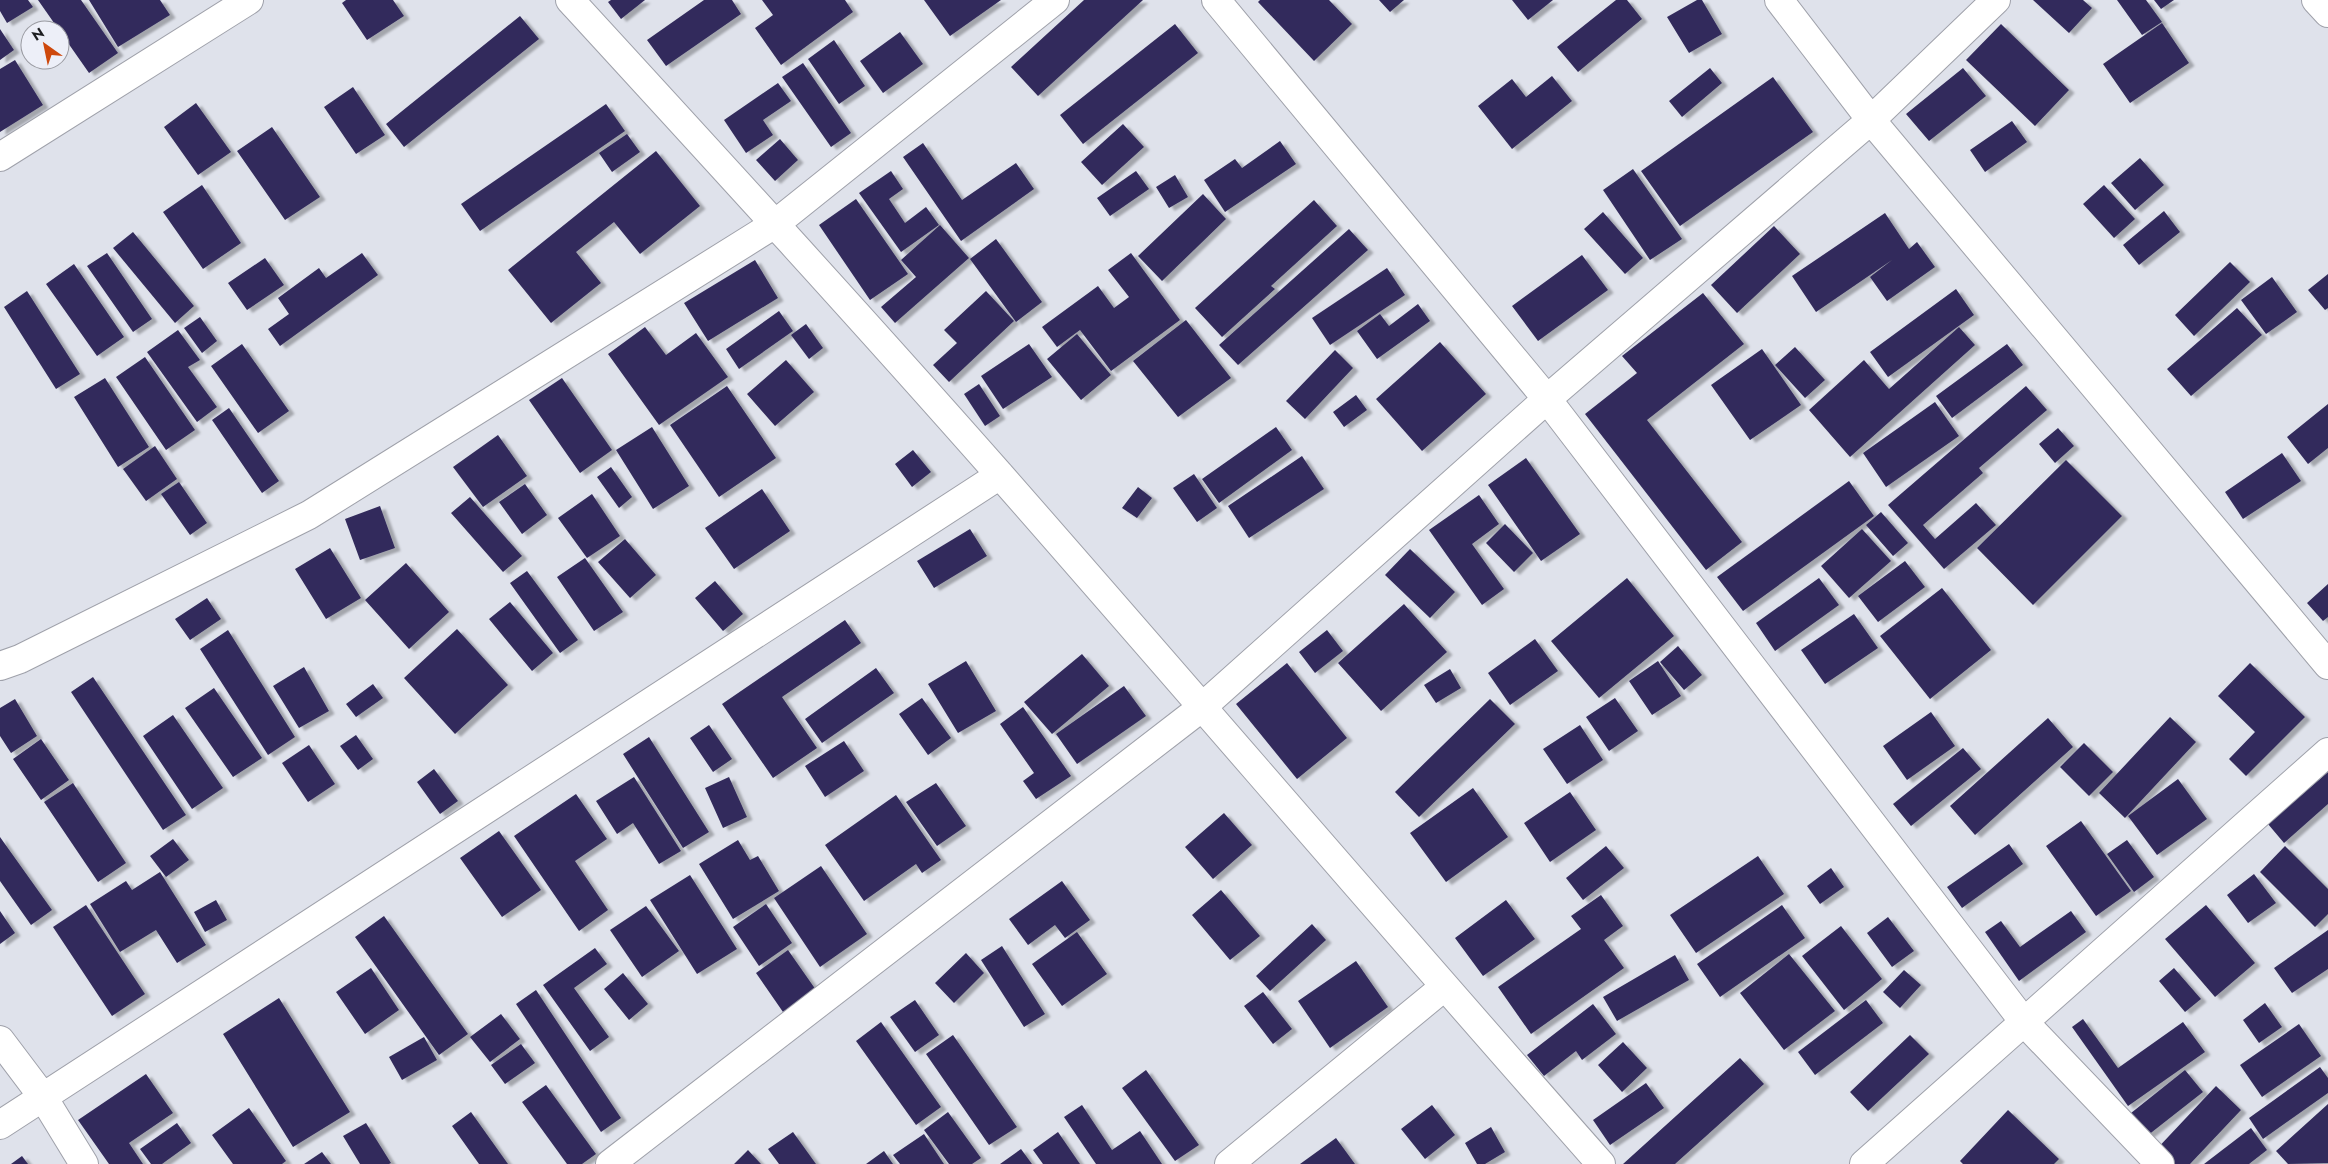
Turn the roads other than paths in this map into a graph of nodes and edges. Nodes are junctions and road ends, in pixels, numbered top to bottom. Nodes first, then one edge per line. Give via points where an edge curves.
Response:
1 (249, 0) edge
2 (570, 0) edge
3 (1055, 0) edge
4 (1216, 0) edge
5 (1779, 0) edge
6 (1996, 0) edge
7 (2316, 0) edge
8 (2328, 13) edge
9 (1871, 120) junction
10 (0, 157) edge
11 (775, 224) junction
12 (1547, 399) junction
13 (1000, 475) junction
14 (2328, 665) edge
15 (0, 666) edge
16 (1201, 708) junction
17 (2328, 752) edge
18 (1444, 987) junction
19 (2024, 1022) junction
20 (0, 1040) edge
21 (43, 1097) junction
22 (0, 1125) edge
23 (84, 1164) edge
24 (610, 1164) edge
25 (1228, 1164) edge
26 (1601, 1164) edge
27 (1864, 1164) edge
28 (2160, 1164) edge

1 - 10 street
2 - 11 street
3 - 11 street
4 - 12 street
5 - 9 street
6 - 9 street
7 - 8 street
9 - 12 street
9 - 14 street
11 - 13 street
11 - 15 street via 309,516
12 - 16 street
12 - 19 street
13 - 16 street
13 - 21 street
16 - 18 street
16 - 24 street
17 - 19 street
18 - 25 street
18 - 26 street
19 - 27 street
19 - 28 street
20 - 21 street
21 - 22 street
21 - 23 street

